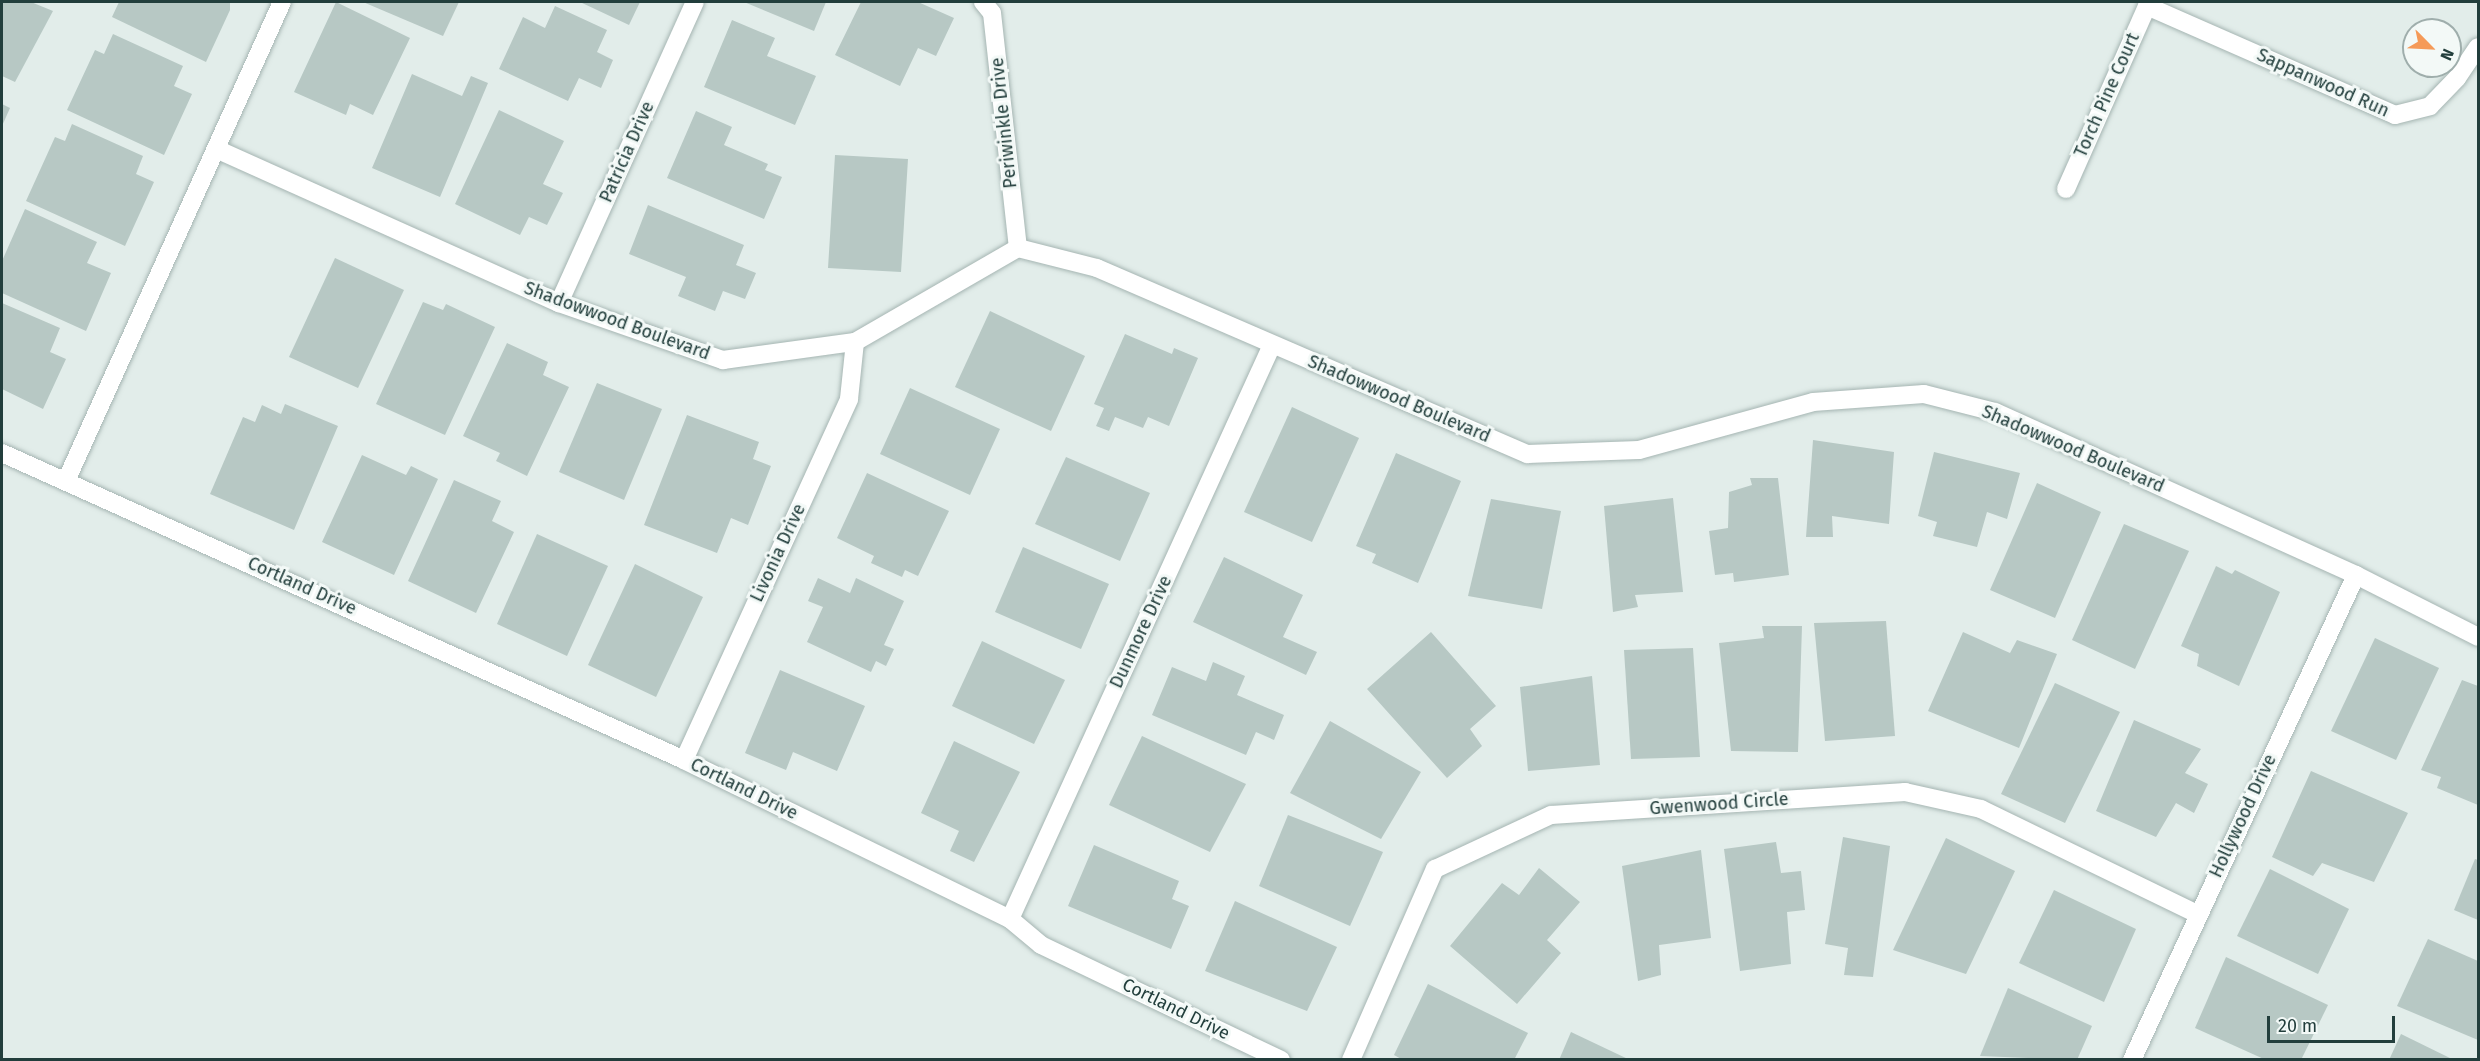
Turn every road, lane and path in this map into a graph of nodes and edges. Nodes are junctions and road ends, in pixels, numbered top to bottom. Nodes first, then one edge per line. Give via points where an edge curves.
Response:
1 (282, 2) edge
2 (695, 2) edge
3 (983, 2) edge
4 (2148, 4) edge
5 (2478, 47) edge
6 (216, 149) junction
7 (2066, 189) dead end
8 (1018, 248) junction
9 (559, 303) junction
10 (855, 342) junction
11 (1272, 345) junction
12 (2, 453) edge
13 (66, 481) junction
14 (2356, 574) junction
15 (2478, 637) edge
16 (684, 760) junction
17 (2197, 914) junction
18 (1010, 919) junction
19 (1281, 1059) edge
20 (1351, 1059) edge
21 (2132, 1059) edge

1 - 6 street
2 - 9 street, Patricia Drive
3 - 8 street, Periwinkle Drive via 992,13
4 - 5 street, Sappanwood Run via 2395,115 2430,106 2457,78
4 - 7 street, Torch Pine Court
6 - 9 street, Shadowwood Boulevard
6 - 13 street
8 - 10 street, Shadowwood Boulevard
8 - 11 street, Shadowwood Boulevard via 1097,268
9 - 10 street, Shadowwood Boulevard via 723,360
10 - 16 street, Livonia Drive via 849,399
11 - 14 street, Shadowwood Boulevard via 1527,454 1639,450 1813,402 1924,394 1995,412
11 - 18 street, Dunmore Drive
12 - 13 street, Cortland Drive
13 - 16 street, Cortland Drive
14 - 15 street, Shadowwood Boulevard
14 - 17 street, Hollywood Drive
16 - 18 street, Cortland Drive
17 - 20 street, Gwenwood Circle via 1981,808 1905,792 1551,815 1436,869
17 - 21 street, Hollywood Drive
18 - 19 street, Cortland Drive via 1041,945

